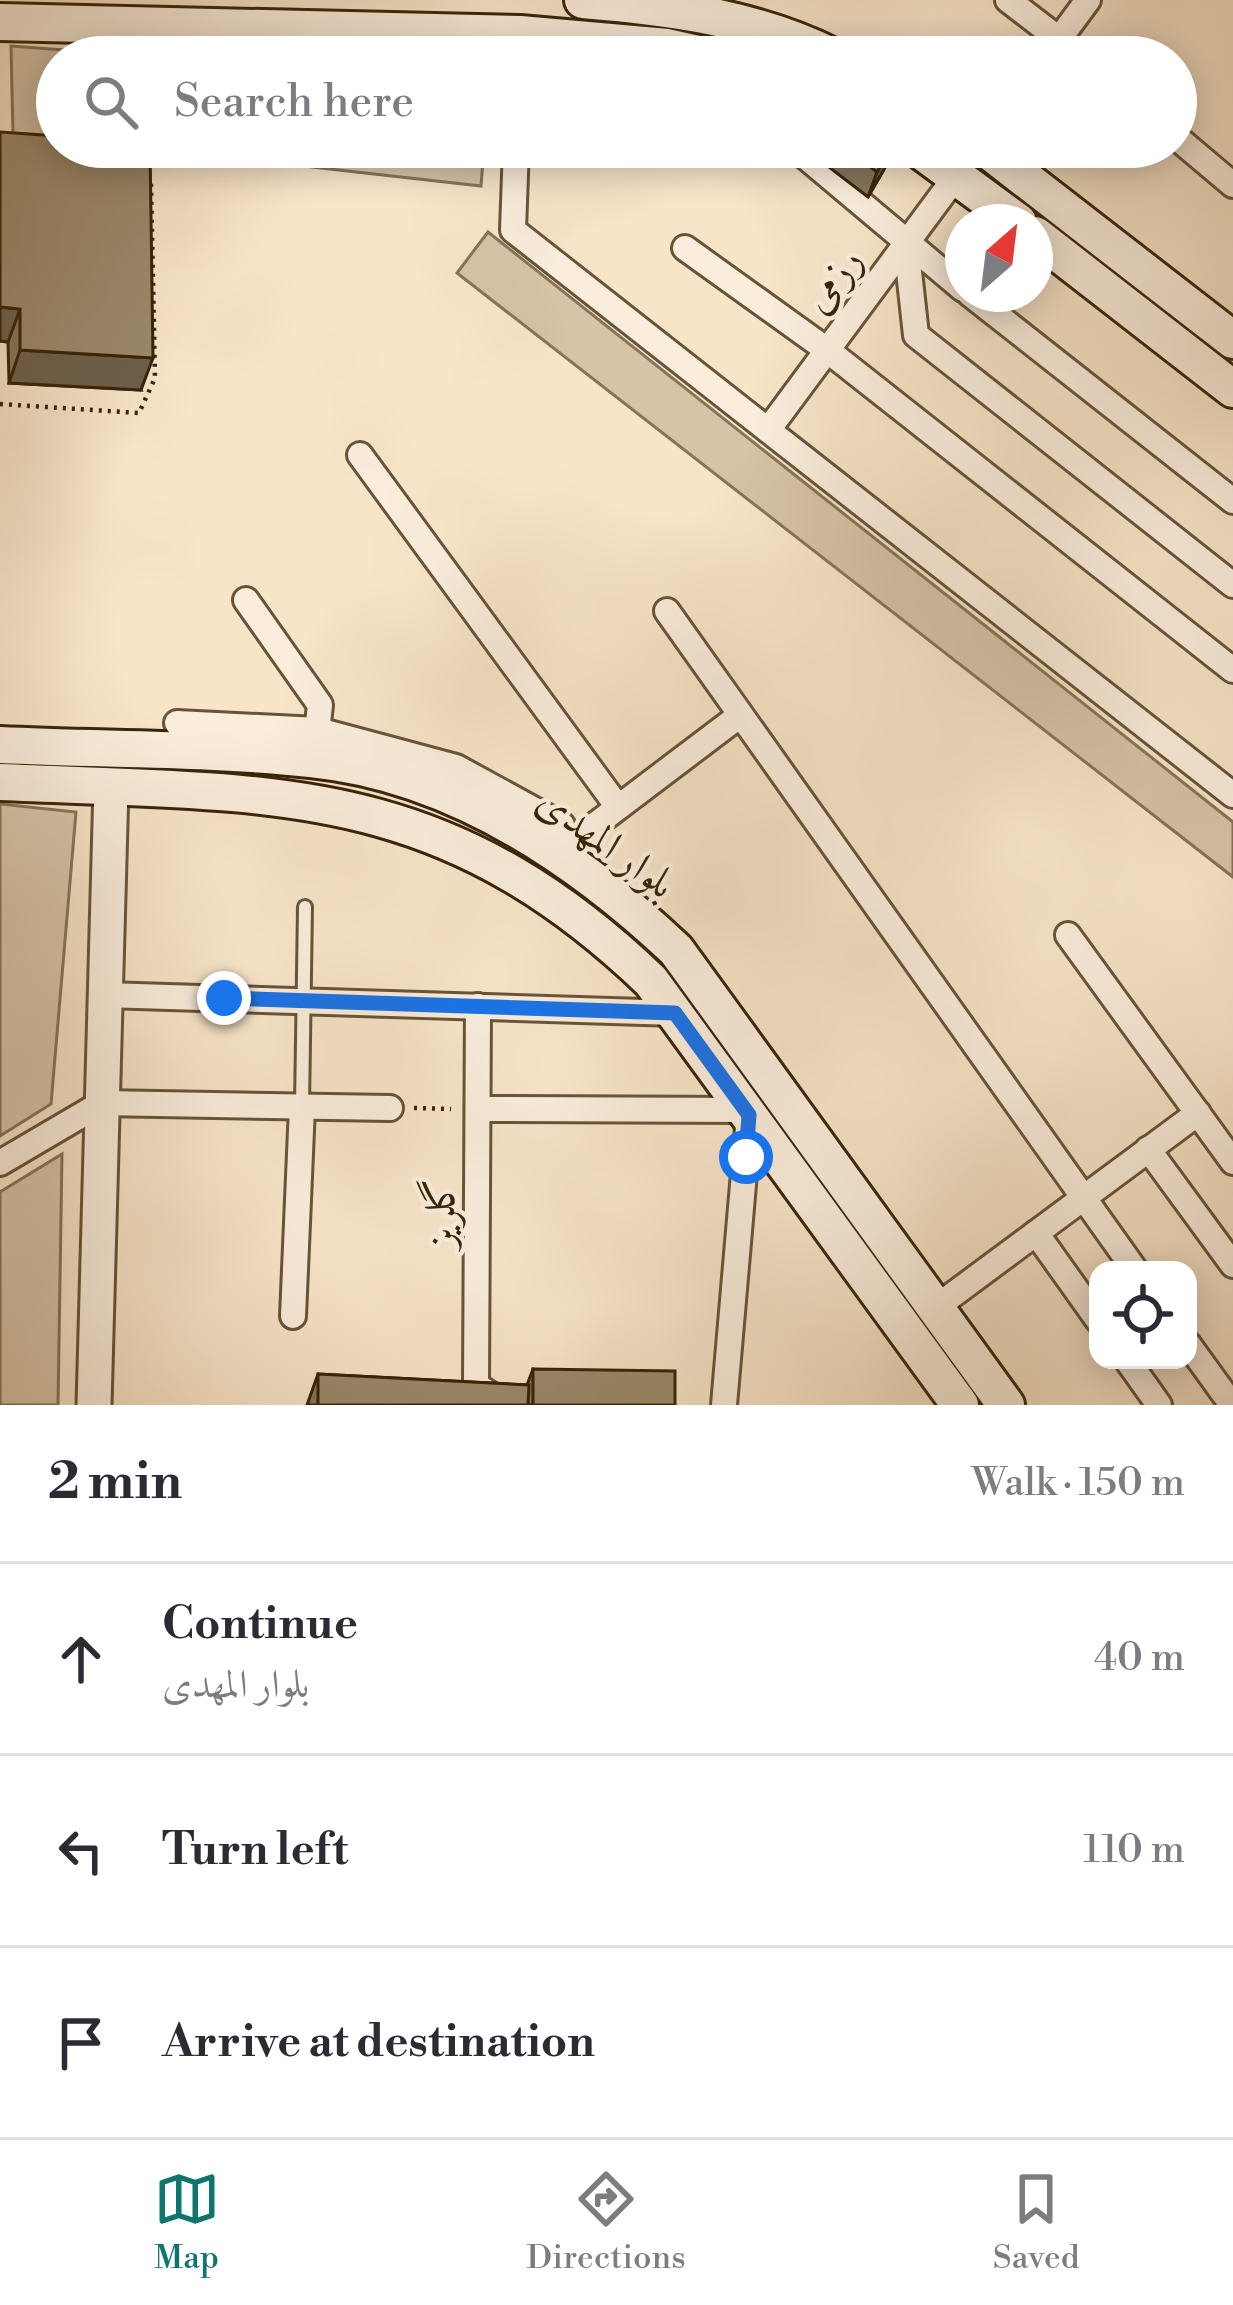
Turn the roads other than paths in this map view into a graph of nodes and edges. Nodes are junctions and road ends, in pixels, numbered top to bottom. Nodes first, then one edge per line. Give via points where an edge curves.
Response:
1 (584, 0) edge
2 (1008, 0) edge
3 (1088, 0) edge
4 (0, 22) edge
5 (317, 36) edge
6 (784, 36) edge
7 (1042, 36) edge
8 (1062, 36) edge
9 (1197, 155) edge
10 (515, 168) edge
11 (818, 168) edge
12 (947, 168) edge
13 (1011, 168) edge
14 (957, 175) junction
15 (1233, 185) edge
16 (995, 204) edge
17 (1073, 216) junction
18 (1053, 231) edge
19 (906, 244) junction
20 (685, 248) dead end
21 (1053, 249) edge
22 (945, 275) edge
23 (993, 312) edge
24 (1233, 340) edge
25 (826, 350) junction
26 (1233, 389) edge
27 (767, 430) junction
28 (360, 454) dead end
29 (1233, 501) edge
30 (1233, 585) edge
31 (246, 600) dead end
32 (667, 611) dead end
33 (1233, 670) edge
34 (740, 716) junction
35 (177, 723) dead end
36 (316, 744) junction
37 (0, 746) edge
38 (0, 782) edge
39 (111, 787) junction
40 (1233, 795) edge
41 (618, 807) junction
42 (560, 839) junction
43 (614, 892) junction
44 (305, 907) dead end
45 (590, 922) junction
46 (1069, 935) dead end
47 (105, 995) junction
48 (304, 1000) junction
49 (478, 1006) junction
50 (675, 1013) junction
51 (101, 1103) junction
52 (302, 1107) junction
53 (390, 1108) road end
54 (479, 1109) junction
55 (748, 1113) junction
56 (1198, 1113) junction
57 (1148, 1149) junction
58 (1233, 1162) edge
59 (0, 1163) edge
60 (1083, 1198) junction
61 (1036, 1233) junction
62 (1128, 1261) edge
63 (1233, 1265) edge
64 (1089, 1307) edge
65 (293, 1316) dead end
66 (920, 1318) junction
67 (1197, 1356) edge
68 (1133, 1369) edge
69 (94, 1405) edge
70 (506, 1405) edge
71 (724, 1405) edge
72 (960, 1405) edge
73 (1006, 1405) edge
74 (1159, 1405) edge
75 (1232, 1405) edge

1 - 6 main road via 676,7
2 - 7 street
3 - 8 street
4 - 5 main road
9 - 15 street
10 - 27 street via 513,230
11 - 19 street
12 - 14 main road
13 - 17 main road
14 - 16 main road
14 - 19 street, رزمی
17 - 18 main road
17 - 24 main road
19 - 22 street
19 - 25 street, رزمی
19 - 30 street via 916,334
20 - 25 street
21 - 26 main road
23 - 29 street
25 - 27 street, رزمی
25 - 33 street
27 - 40 street
28 - 41 street
31 - 36 street via 320,705
32 - 34 street
34 - 41 street
34 - 60 street
35 - 36 street
36 - 37 main road, بلوار المهدی
36 - 42 main road, بلوار المهدی
38 - 39 main road, بلوار المهدی
39 - 45 main road, بلوار المهدی via 278,794 351,808 510,869
39 - 47 street
41 - 42 street
42 - 43 main road, بلوار المهدی
43 - 45 main road
43 - 66 main road, بلوار المهدی via 676,950
44 - 48 lane
45 - 50 main road, بلوار المهدی
46 - 56 street
47 - 48 street
47 - 51 street
48 - 49 street
48 - 52 lane
49 - 50 street
49 - 54 street, گلریز
50 - 55 main road, بلوار المهدی
51 - 52 street
51 - 59 street
51 - 69 street
52 - 53 street
52 - 65 street
54 - 55 street
54 - 70 street, گلریز via 476,1385
55 - 66 main road, بلوار المهدی
55 - 71 street
56 - 57 street
56 - 58 street
57 - 60 street
57 - 63 street
60 - 61 street
60 - 62 street
61 - 64 street
61 - 66 street
66 - 72 main road, بلوار المهدی
66 - 73 main road, بلوار المهدی
67 - 75 street
68 - 74 street

